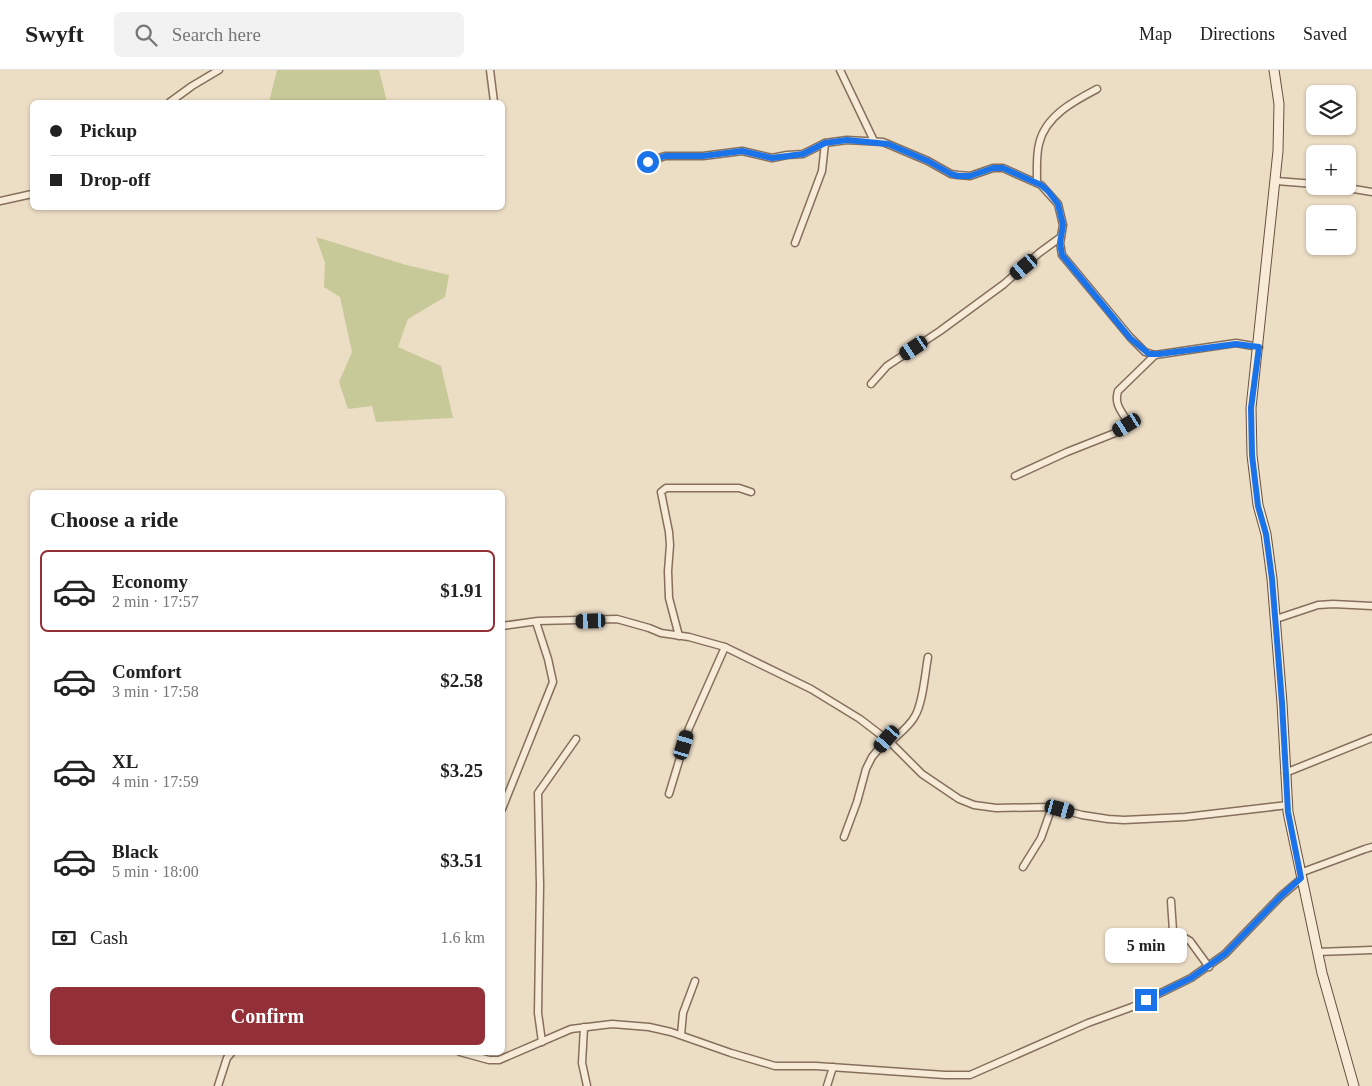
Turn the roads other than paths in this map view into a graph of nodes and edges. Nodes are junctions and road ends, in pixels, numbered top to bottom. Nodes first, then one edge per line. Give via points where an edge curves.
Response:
1 (219, 70) edge
2 (490, 70) edge
3 (840, 70) edge
4 (1274, 70) edge
5 (1097, 89) dead end
6 (173, 100) edge
7 (494, 100) edge
8 (874, 141) junction
9 (825, 143) junction
10 (648, 162) dead end
11 (1276, 181) junction
12 (1037, 183) junction
13 (1306, 183) edge
14 (1356, 189) edge
15 (1372, 192) edge
16 (30, 194) edge
17 (0, 201) edge
18 (1062, 238) junction
19 (795, 243) dead end
20 (1259, 347) junction
21 (1155, 355) junction
22 (871, 384) dead end
23 (1015, 476) dead end
24 (751, 492) dead end
25 (1372, 606) edge
26 (1276, 619) junction
27 (536, 622) junction
28 (505, 626) edge
29 (679, 636) junction
30 (725, 647) junction
31 (928, 657) dead end
32 (1372, 738) edge
33 (576, 739) dead end
34 (888, 740) junction
35 (1285, 773) junction
36 (669, 794) dead end
37 (505, 802) edge
38 (1288, 805) junction
39 (1052, 807) junction
40 (844, 837) dead end
41 (1372, 847) edge
42 (1023, 867) dead end
43 (1301, 876) junction
44 (1171, 901) dead end
45 (1372, 950) edge
46 (1317, 952) junction
47 (1209, 967) junction
48 (695, 981) dead end
49 (584, 1027) junction
50 (681, 1035) junction
51 (542, 1042) junction
52 (230, 1055) edge
53 (481, 1055) edge
54 (833, 1068) junction
55 (218, 1086) edge
56 (587, 1086) edge
57 (827, 1086) edge
58 (1354, 1086) edge

1 - 6 street
2 - 7 street
3 - 8 street
4 - 11 street via 1279,104
5 - 12 street via 1065,108 1043,132 1038,146
8 - 9 street
8 - 12 street via 919,157 951,174 970,176 998,167
9 - 10 street via 803,154 772,158 742,151 665,156
9 - 19 street via 822,171
11 - 13 street
11 - 20 street
12 - 18 street via 1058,204 1063,225
14 - 15 street
16 - 17 street
18 - 21 street via 1062,255 1077,276 1130,338 1145,352
18 - 22 street via 940,331 887,366
20 - 21 street via 1236,344
20 - 26 street via 1251,408 1252,455
21 - 23 street via 1118,391 1118,408 1127,425
24 - 29 street via 739,488 666,488 661,492 669,532 669,598
25 - 26 street via 1318,605
26 - 35 street
27 - 28 street
27 - 29 street via 617,620
27 - 37 street via 553,682
29 - 30 street
30 - 34 street via 811,689
30 - 36 street via 689,728
31 - 34 street via 916,716 906,728
32 - 35 street
33 - 51 street via 538,794 538,1013
34 - 39 street via 922,774 966,802 983,807
34 - 40 street via 866,769
35 - 38 street
38 - 39 street via 1185,817 1124,820 1082,815
38 - 43 street
39 - 42 street via 1041,838
41 - 43 street
43 - 46 street
43 - 47 street
44 - 47 street via 1173,931 1190,941
45 - 46 street
46 - 58 street
47 - 54 street via 1132,1007 976,1073 945,1075
48 - 50 street via 683,1013
49 - 50 street via 612,1024 649,1027
49 - 51 street
49 - 56 street via 582,1063
50 - 54 street via 775,1066
51 - 53 street via 499,1060
52 - 55 street
54 - 57 street

